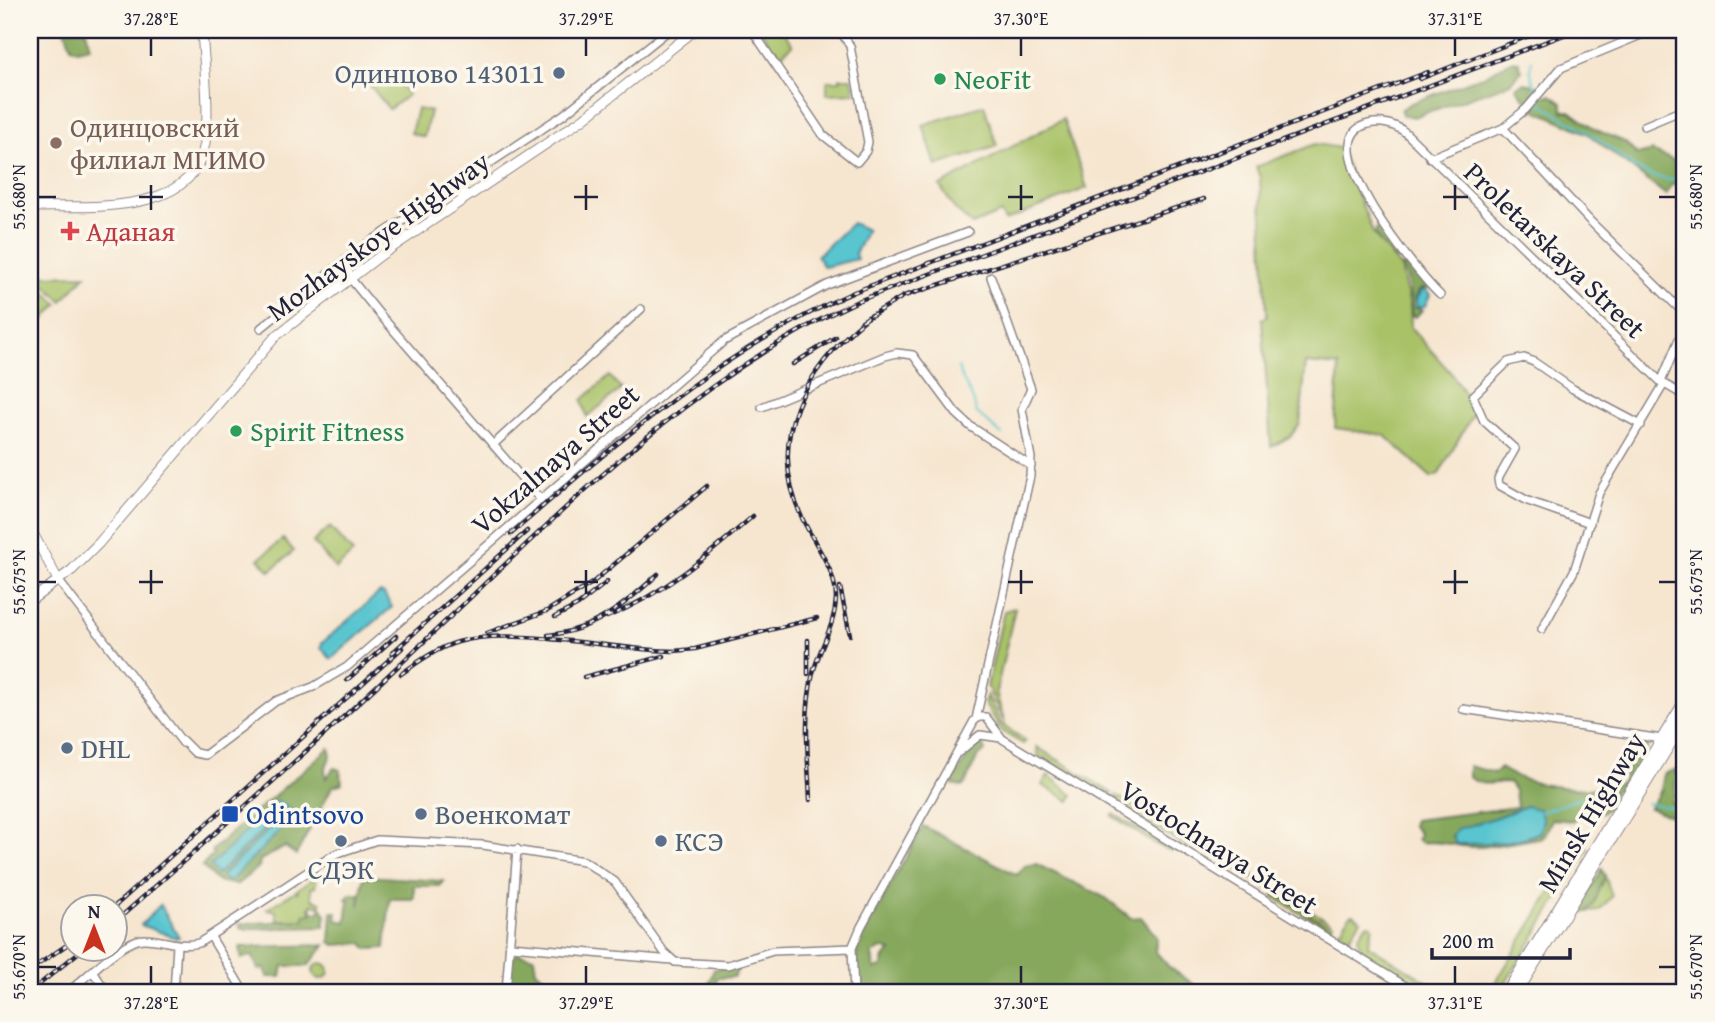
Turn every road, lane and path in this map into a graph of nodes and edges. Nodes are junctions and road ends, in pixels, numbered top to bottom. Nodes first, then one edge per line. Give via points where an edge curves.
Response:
1 (202, 30) edge
2 (669, 30) edge
3 (687, 30) edge
4 (695, 30) edge
5 (752, 30) edge
6 (840, 30) edge
7 (1653, 30) edge
8 (1685, 109) edge
9 (1644, 126) dead end
10 (1503, 128) junction
11 (1430, 158) junction
12 (465, 193) junction
13 (441, 195) junction
14 (30, 207) edge
15 (968, 232) dead end
16 (346, 260) junction
17 (349, 276) junction
18 (991, 277) dead end
19 (1440, 295) dead end
20 (641, 309) dead end
21 (1685, 314) edge
22 (1685, 325) edge
23 (261, 328) dead end
24 (1662, 383) junction
25 (1685, 396) edge
26 (762, 407) dead end
27 (1641, 425) junction
28 (494, 443) junction
29 (1031, 466) junction
30 (541, 500) junction
31 (1590, 523) junction
32 (30, 528) edge
33 (56, 578) junction
34 (30, 593) edge
35 (30, 601) edge
36 (1542, 629) dead end
37 (979, 700) junction
38 (1685, 701) edge
39 (1463, 709) dead end
40 (986, 717) junction
41 (1685, 720) edge
42 (974, 722) junction
43 (992, 724) junction
44 (983, 735) junction
45 (1681, 736) edge
46 (1001, 738) junction
47 (1662, 739) junction
48 (959, 751) junction
49 (517, 849) junction
50 (211, 937) junction
51 (177, 945) junction
52 (510, 946) junction
53 (852, 948) junction
54 (672, 960) junction
55 (93, 972) junction
56 (30, 983) edge
57 (38, 992) edge
58 (68, 992) edge
59 (107, 992) edge
60 (174, 992) edge
61 (244, 992) edge
62 (506, 992) edge
63 (854, 992) edge
64 (1415, 992) edge
65 (1507, 992) edge
66 (1517, 992) edge

1 - 14 main road via 205,142 196,170 186,182 168,195 146,201
2 - 13 street via 563,114
3 - 12 main road, Mozhayskoye Highway via 580,114
4 - 17 main road, Mozhayskoye Highway via 562,134
5 - 6 street via 823,135 857,162 868,142 850,46
7 - 10 street via 1561,68
8 - 9 street
10 - 11 street
10 - 21 street
11 - 19 street, Proletarskaya Street via 1391,124 1360,127 1349,141 1362,188 1392,239
11 - 24 street, Proletarskaya Street
12 - 13 street
12 - 17 main road, Mozhayskoye Highway
13 - 16 street
15 - 30 street, Vokzalnaya Street via 827,285 724,341
16 - 17 street
16 - 23 street
17 - 28 street
17 - 33 main road, Mozhayskoye Highway via 264,340 106,528
18 - 29 street via 1031,389 1021,409
20 - 28 street
22 - 24 street
24 - 25 street, Proletarskaya Street
24 - 27 street
26 - 29 street via 884,356 913,355 970,426
27 - 31 street via 1599,494
27 - 31 street via 1524,358 1508,362 1474,396 1484,421 1515,449 1499,485 1528,501
28 - 30 street
29 - 37 street
30 - 33 street, Vokzalnaya Street via 347,667 276,701 205,755 193,754
31 - 36 street via 1574,571
32 - 33 main road
33 - 34 main road, Mozhayskoye Highway
33 - 35 main road, Mozhayskoye Highway
37 - 40 street, Vostochnaya Street
37 - 42 street
38 - 47 highway, Minsk Highway
39 - 47 street
40 - 42 street
40 - 43 street, Vostochnaya Street
41 - 45 highway, Minsk Highway
42 - 44 street via 974,732
42 - 48 street
43 - 44 street
43 - 46 street, Vostochnaya Street
44 - 46 street, Vostochnaya Street
44 - 48 street
45 - 66 highway, Minsk Highway
46 - 64 street, Vostochnaya Street
47 - 65 highway, Minsk Highway
48 - 53 street
49 - 50 street via 372,840 335,854
49 - 52 street
49 - 54 street via 584,861 601,870
50 - 51 street
50 - 61 street
51 - 55 street via 147,939 131,942
51 - 60 street
52 - 54 street
52 - 62 street
53 - 54 street via 776,951 728,965
53 - 63 street
55 - 58 street
55 - 59 street
56 - 57 main road, bridge

